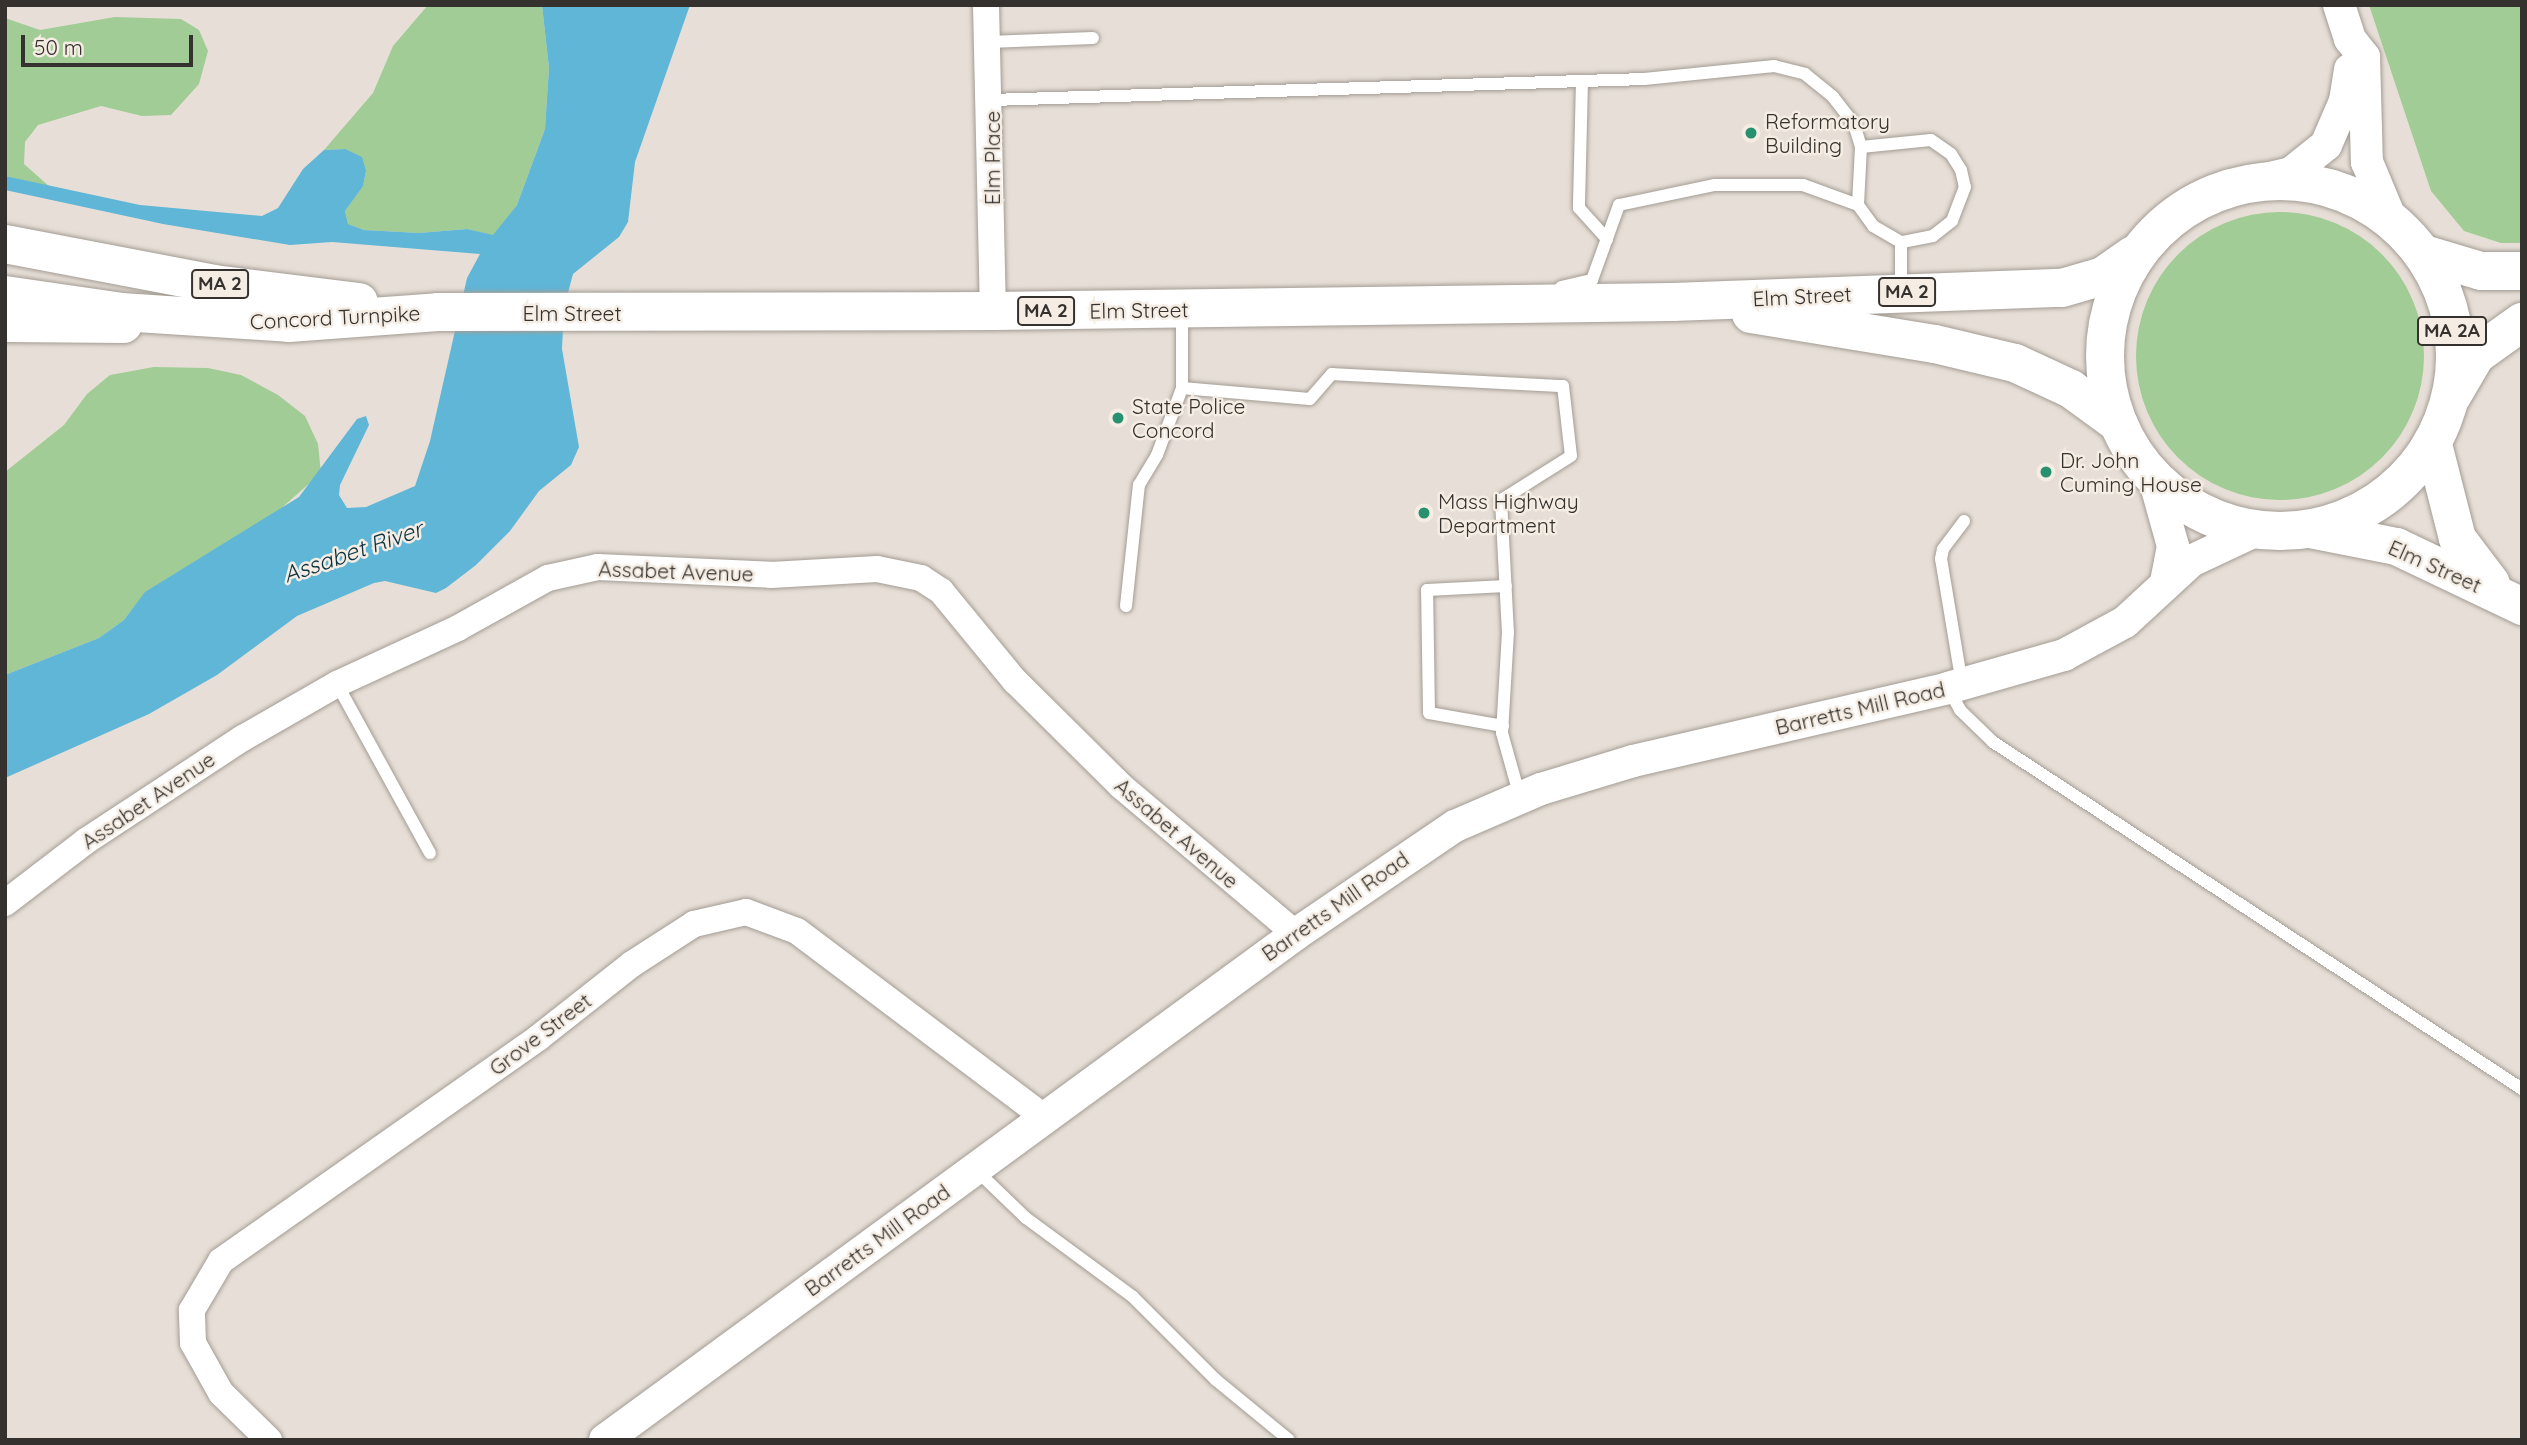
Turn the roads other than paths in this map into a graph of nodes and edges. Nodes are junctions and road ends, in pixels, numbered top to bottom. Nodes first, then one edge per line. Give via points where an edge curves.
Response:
1 (986, 5) edge
2 (2339, 5) edge
3 (1093, 38) dead end
4 (2350, 39) junction
5 (988, 42) junction
6 (1582, 80) junction
7 (991, 100) junction
8 (1861, 147) junction
9 (2248, 183) junction
10 (1858, 205) junction
11 (2389, 217) junction
12 (1607, 239) junction
13 (1901, 242) junction
14 (5, 244) edge
15 (2133, 255) junction
16 (2427, 255) junction
17 (2522, 271) edge
18 (1901, 292) junction
19 (5, 295) edge
20 (1672, 302) junction
21 (1487, 305) junction
22 (1182, 310) junction
23 (993, 311) junction
24 (438, 312) junction
25 (246, 322) junction
26 (2522, 322) edge
27 (5, 323) edge
28 (1182, 388) junction
29 (2119, 424) junction
30 (2438, 425) junction
31 (2154, 478) junction
32 (1964, 521) dead end
33 (2310, 529) junction
34 (2257, 530) junction
35 (2166, 583) junction
36 (1506, 586) junction
37 (2519, 605) edge
38 (1126, 606) dead end
39 (337, 684) junction
40 (1955, 686) junction
41 (1503, 726) junction
42 (1520, 797) junction
43 (430, 853) dead end
44 (5, 903) edge
45 (1296, 934) junction
46 (2522, 1089) edge
47 (1044, 1117) junction
48 (974, 1169) junction
49 (270, 1440) edge
50 (605, 1440) edge
51 (1289, 1440) edge

1 - 5 street, Elm Place
2 - 4 street
3 - 5 lane
4 - 9 street via 2348,91 2326,145 2291,173
4 - 11 street via 2364,57 2367,162
5 - 7 street, Elm Place
6 - 7 lane
6 - 8 lane via 1774,66 1805,74 1833,97 1854,124
6 - 12 lane via 1579,208
7 - 23 street, Elm Place
8 - 10 lane
8 - 13 lane via 1931,140 1951,154 1961,170 1965,187 1952,221 1933,236
9 - 11 highway, MA 2 via 2327,188
9 - 15 highway, MA 2 via 2178,212 2144,239
10 - 12 lane via 1803,185 1715,185 1619,205
10 - 13 lane via 1873,226
11 - 16 highway, MA 2
12 - 21 lane via 1592,280
13 - 18 lane
14 - 24 highway, Concord Turnpike / MA 2 via 214,284
15 - 18 highway, Elm Street / MA 2 via 2103,276 2062,288
15 - 29 highway via 2107,335 2110,389
16 - 17 highway, MA 2 via 2481,271
16 - 30 highway, MA 2A via 2443,294 2454,346
18 - 20 highway, Elm Street / MA 2
19 - 25 highway, Concord Turnpike / MA 2 via 121,312
20 - 21 highway, Elm Street / MA 2
20 - 29 highway, Elm Street / MA 2 via 1981,353 2045,374
21 - 22 highway, Elm Street / MA 2
22 - 23 highway, Elm Street / MA 2
22 - 28 lane
23 - 24 highway, Elm Street / MA 2
24 - 25 highway, Concord Turnpike / MA 2
25 - 27 main road
26 - 30 highway, MA 2 via 2476,355
28 - 36 lane via 1310,399 1332,374 1563,386 1571,456 1501,500
28 - 38 lane via 1157,455 1139,485
29 - 31 highway, MA 2
30 - 33 highway, MA 2 via 2417,466 2392,492 2346,519
30 - 37 main road, Elm Street / MA 2A via 2457,538 2479,571
31 - 34 highway, MA 2 via 2196,510 2235,527
31 - 35 street via 2173,546
32 - 40 lane via 1941,559
33 - 34 highway, MA 2
33 - 37 main road, Elm Street / MA 2A via 2396,546
34 - 35 street, Barretts Mill Road via 2210,550
35 - 40 street, Barretts Mill Road via 2126,622 2086,646
36 - 41 lane
36 - 41 lane via 1427,590 1429,713
39 - 43 lane
39 - 44 street, Assabet Avenue via 153,795
39 - 45 street, Assabet Avenue via 570,570 598,567 771,575 898,571 941,591 1015,681 1121,786
40 - 42 street, Barretts Mill Road via 1633,761
40 - 46 lane via 1960,710 1993,742
41 - 42 lane
42 - 45 street, Barretts Mill Road via 1418,847
45 - 47 street, Barretts Mill Road
47 - 48 street, Barretts Mill Road
47 - 49 street, Grove Street via 797,931 746,912 694,924 221,1261 192,1310 193,1343 221,1393
48 - 50 street, Barretts Mill Road
48 - 51 lane via 1026,1219 1133,1297 1216,1380

